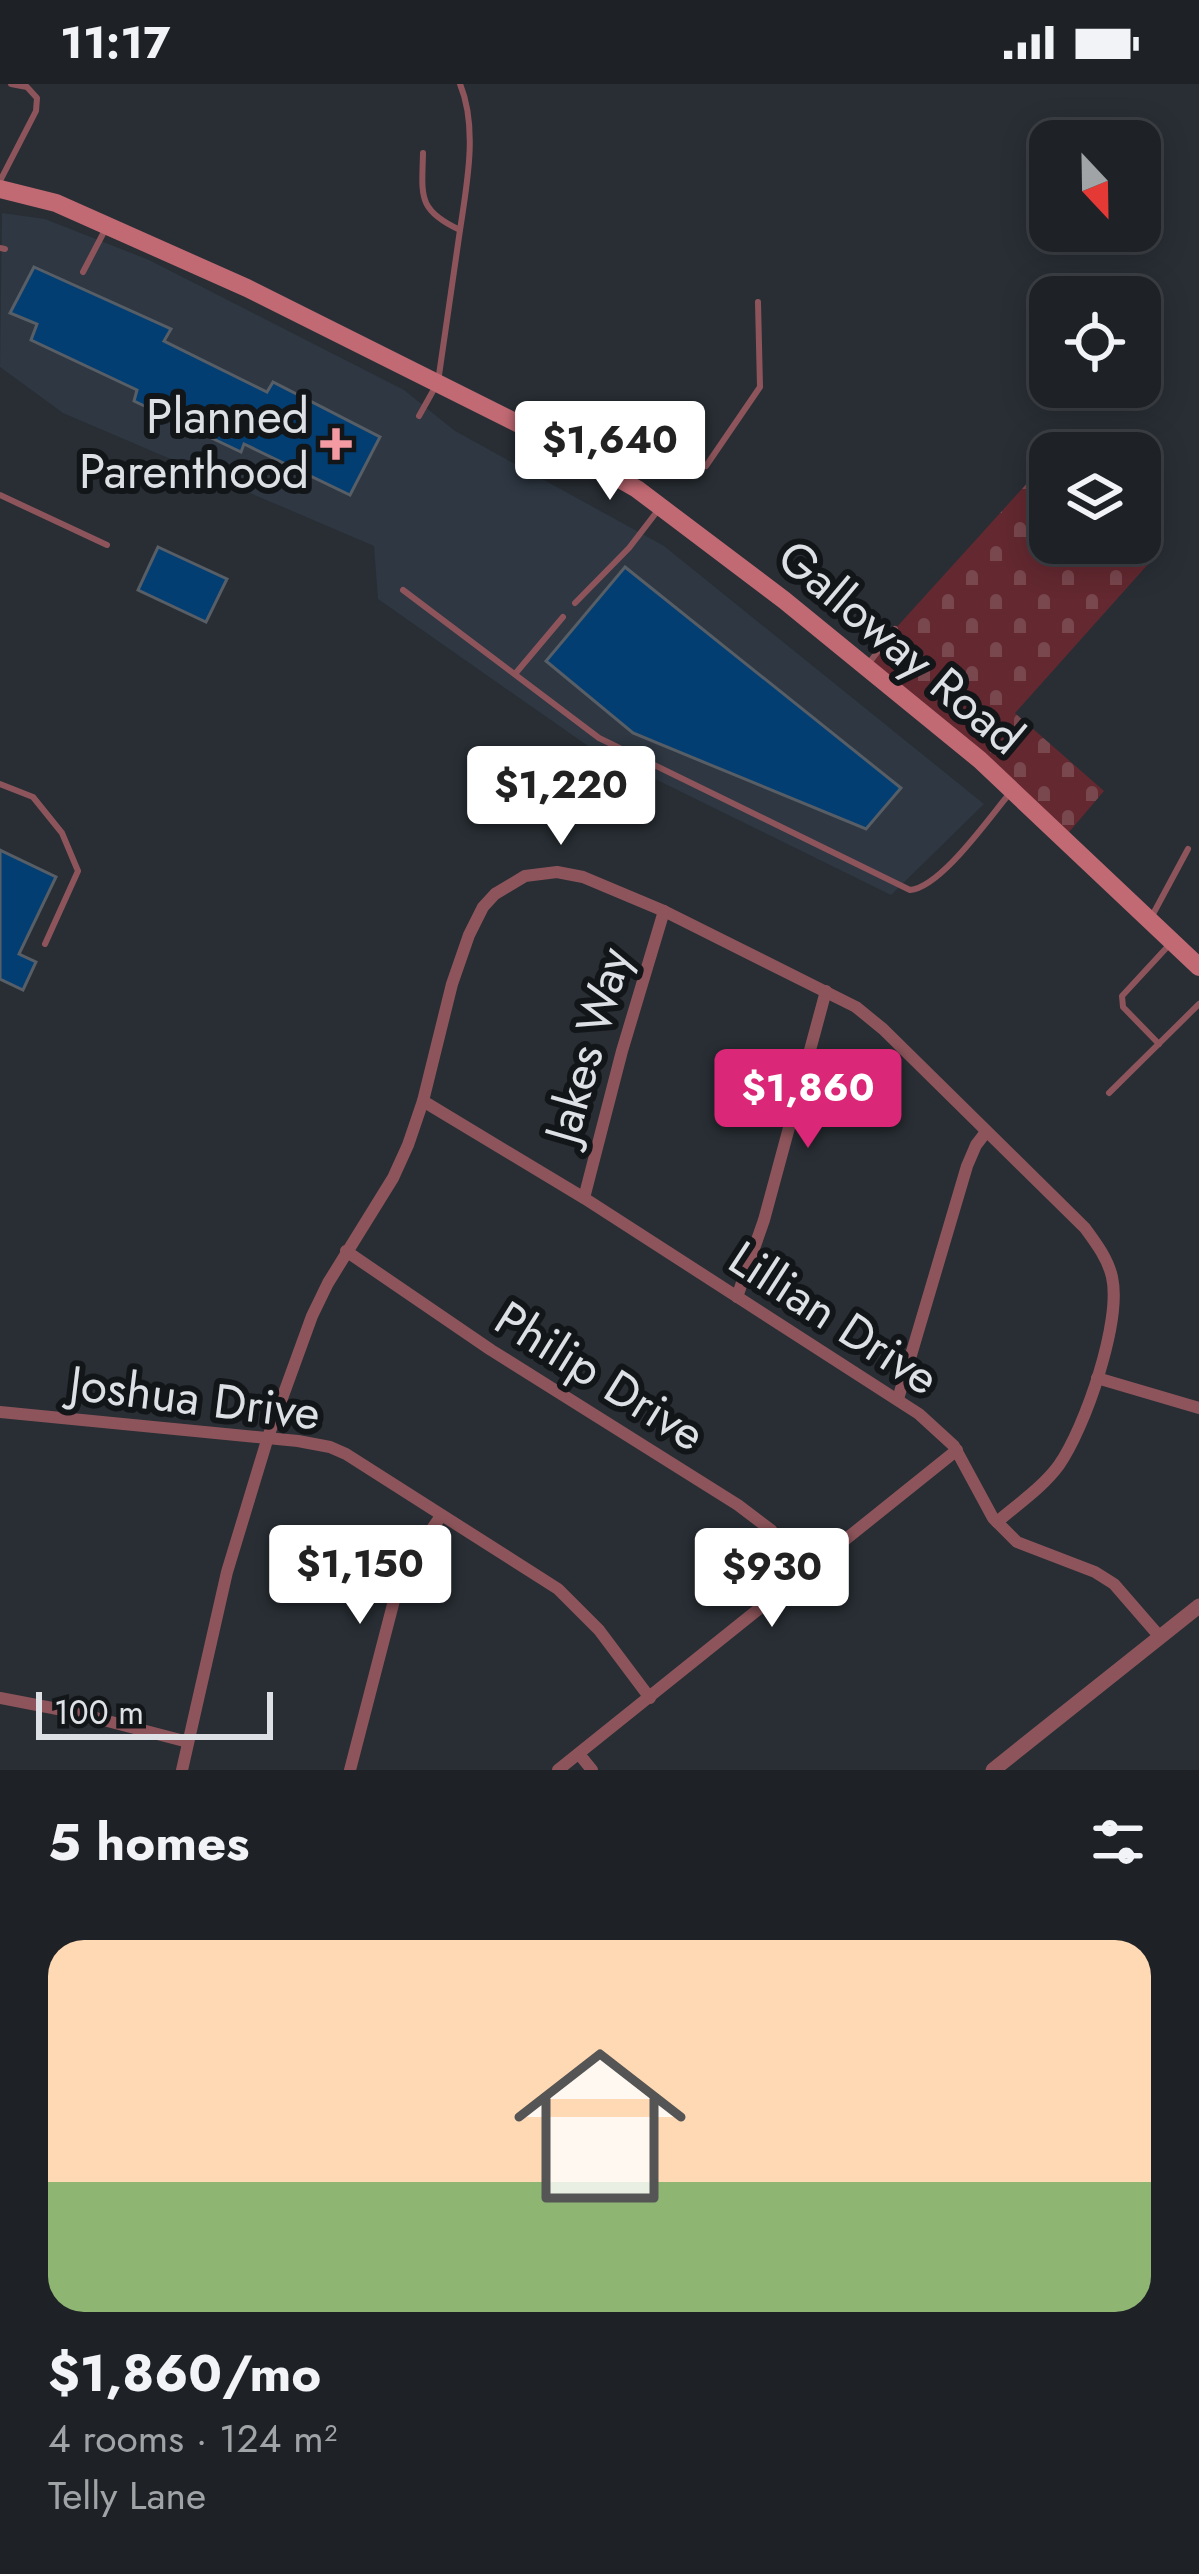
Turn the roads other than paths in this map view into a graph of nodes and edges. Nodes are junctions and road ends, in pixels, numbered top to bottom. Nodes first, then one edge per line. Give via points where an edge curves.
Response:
1 (11, 84) edge
2 (460, 84) edge
3 (423, 153) dead end
4 (0, 186) edge
5 (108, 225) junction
6 (460, 230) junction
7 (83, 272) dead end
8 (758, 302) dead end
9 (438, 382) junction
10 (419, 416) dead end
11 (706, 466) dead end
12 (0, 495) edge
13 (661, 506) junction
14 (107, 545) dead end
15 (403, 590) dead end
16 (575, 603) dead end
17 (562, 617) dead end
18 (895, 629) dead end
19 (867, 666) junction
20 (515, 674) junction
21 (0, 784) edge
22 (1012, 790) junction
23 (1188, 849) dead end
24 (664, 911) junction
25 (1150, 920) junction
26 (1172, 941) junction
27 (45, 944) dead end
28 (1199, 967) edge
29 (826, 991) junction
30 (1199, 1004) edge
31 (1159, 1044) junction
32 (1109, 1093) dead end
33 (423, 1101) junction
34 (986, 1132) junction
35 (584, 1198) junction
36 (346, 1252) junction
37 (737, 1297) junction
38 (1097, 1378) junction
39 (898, 1399) junction
40 (1199, 1408) edge
41 (0, 1412) edge
42 (268, 1437) junction
43 (957, 1450) junction
44 (441, 1516) junction
45 (997, 1522) junction
46 (803, 1574) junction
47 (1199, 1606) edge
48 (1160, 1636) junction
49 (0, 1698) edge
50 (650, 1698) junction
51 (188, 1742) junction
52 (579, 1754) junction
53 (182, 1770) edge
54 (350, 1770) edge
55 (558, 1770) edge
56 (592, 1770) edge
57 (993, 1770) edge

1 - 4 lane via 28,87 36,111
2 - 6 lane via 469,109
3 - 6 lane via 426,206
4 - 5 main road, Galloway Road
5 - 7 lane
5 - 9 main road, Galloway Road
6 - 9 lane
8 - 11 lane via 760,387
9 - 10 lane
9 - 13 main road, Galloway Road
12 - 14 lane
13 - 16 lane
13 - 19 main road, Galloway Road
15 - 20 lane
17 - 20 lane
18 - 19 lane
19 - 22 main road, Galloway Road
20 - 22 lane via 598,738 910,890 936,880
21 - 27 lane via 33,797 62,832 78,871
22 - 25 main road, Galloway Road
23 - 25 lane
24 - 29 street
24 - 33 street via 557,872 525,876 495,894 469,934
24 - 35 street, Jakes Way
25 - 26 main road, Galloway Road
26 - 28 main road, Galloway Road
26 - 31 lane via 1120,1001
29 - 34 street via 883,1029
29 - 37 street
30 - 31 lane
31 - 32 lane
33 - 35 street, Lillian Drive
33 - 36 street via 394,1178
34 - 38 street via 1084,1228 1107,1264 1114,1300
34 - 39 street via 967,1166
35 - 37 street, Lillian Drive
36 - 42 street via 312,1316
36 - 46 street, Philip Drive via 738,1505 771,1530
37 - 39 street, Lillian Drive
38 - 40 street
38 - 45 street via 1057,1468
39 - 43 street, Lillian Drive
41 - 42 street, Joshua Drive
42 - 44 street, Joshua Drive via 346,1454
42 - 51 street
43 - 45 street, Lillian Drive
43 - 46 street
44 - 50 street, Joshua Drive via 558,1589
44 - 54 street via 398,1585
45 - 48 street, Lillian Drive via 1017,1542 1114,1584
46 - 50 street
47 - 48 street
48 - 57 street
49 - 51 street
50 - 52 street
51 - 53 street
52 - 55 street
52 - 56 street

